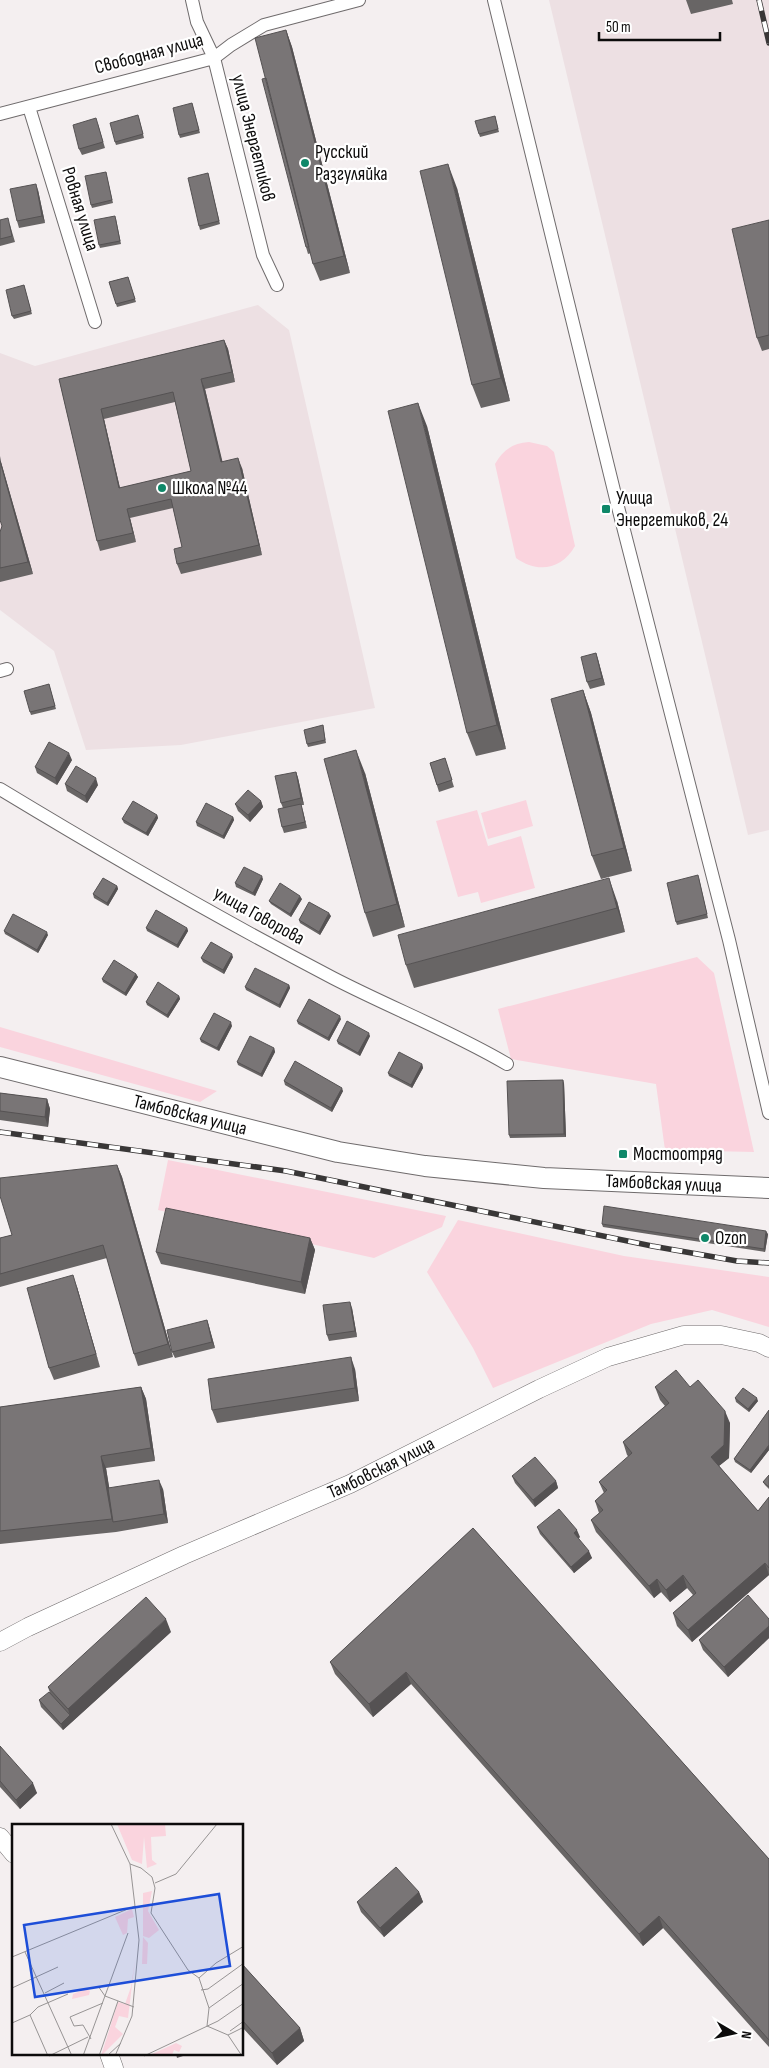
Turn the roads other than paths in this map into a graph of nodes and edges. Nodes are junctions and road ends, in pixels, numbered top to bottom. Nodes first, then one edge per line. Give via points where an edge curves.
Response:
1 (192, 0) edge
2 (359, 0) edge
3 (494, 0) edge
4 (214, 58) junction
5 (29, 106) junction
6 (0, 114) edge
7 (277, 285) dead end
8 (95, 322) dead end
9 (0, 788) edge
10 (507, 1064) dead end
11 (0, 1067) edge
12 (769, 1113) edge
13 (769, 1188) edge
14 (769, 1348) edge
15 (0, 1642) edge
16 (0, 1837) edge
17 (12, 1852) edge
18 (110, 2056) edge
19 (114, 2068) edge

1 - 4 street, улица Энергетиков via 197,22
2 - 4 street, Свободная улица via 264,25
3 - 12 street via 729,940
4 - 5 street, Свободная улица
4 - 7 street, улица Энергетиков via 263,254
5 - 6 street, Свободная улица
5 - 8 street, Ровная улица
9 - 10 street, улица Говорова via 100,849 326,974
11 - 13 main road, Тамбовская улица via 338,1152 544,1178
14 - 15 street, Тамбовская улица via 721,1335 684,1335 608,1357 350,1484 184,1555
16 - 17 street
18 - 19 street

